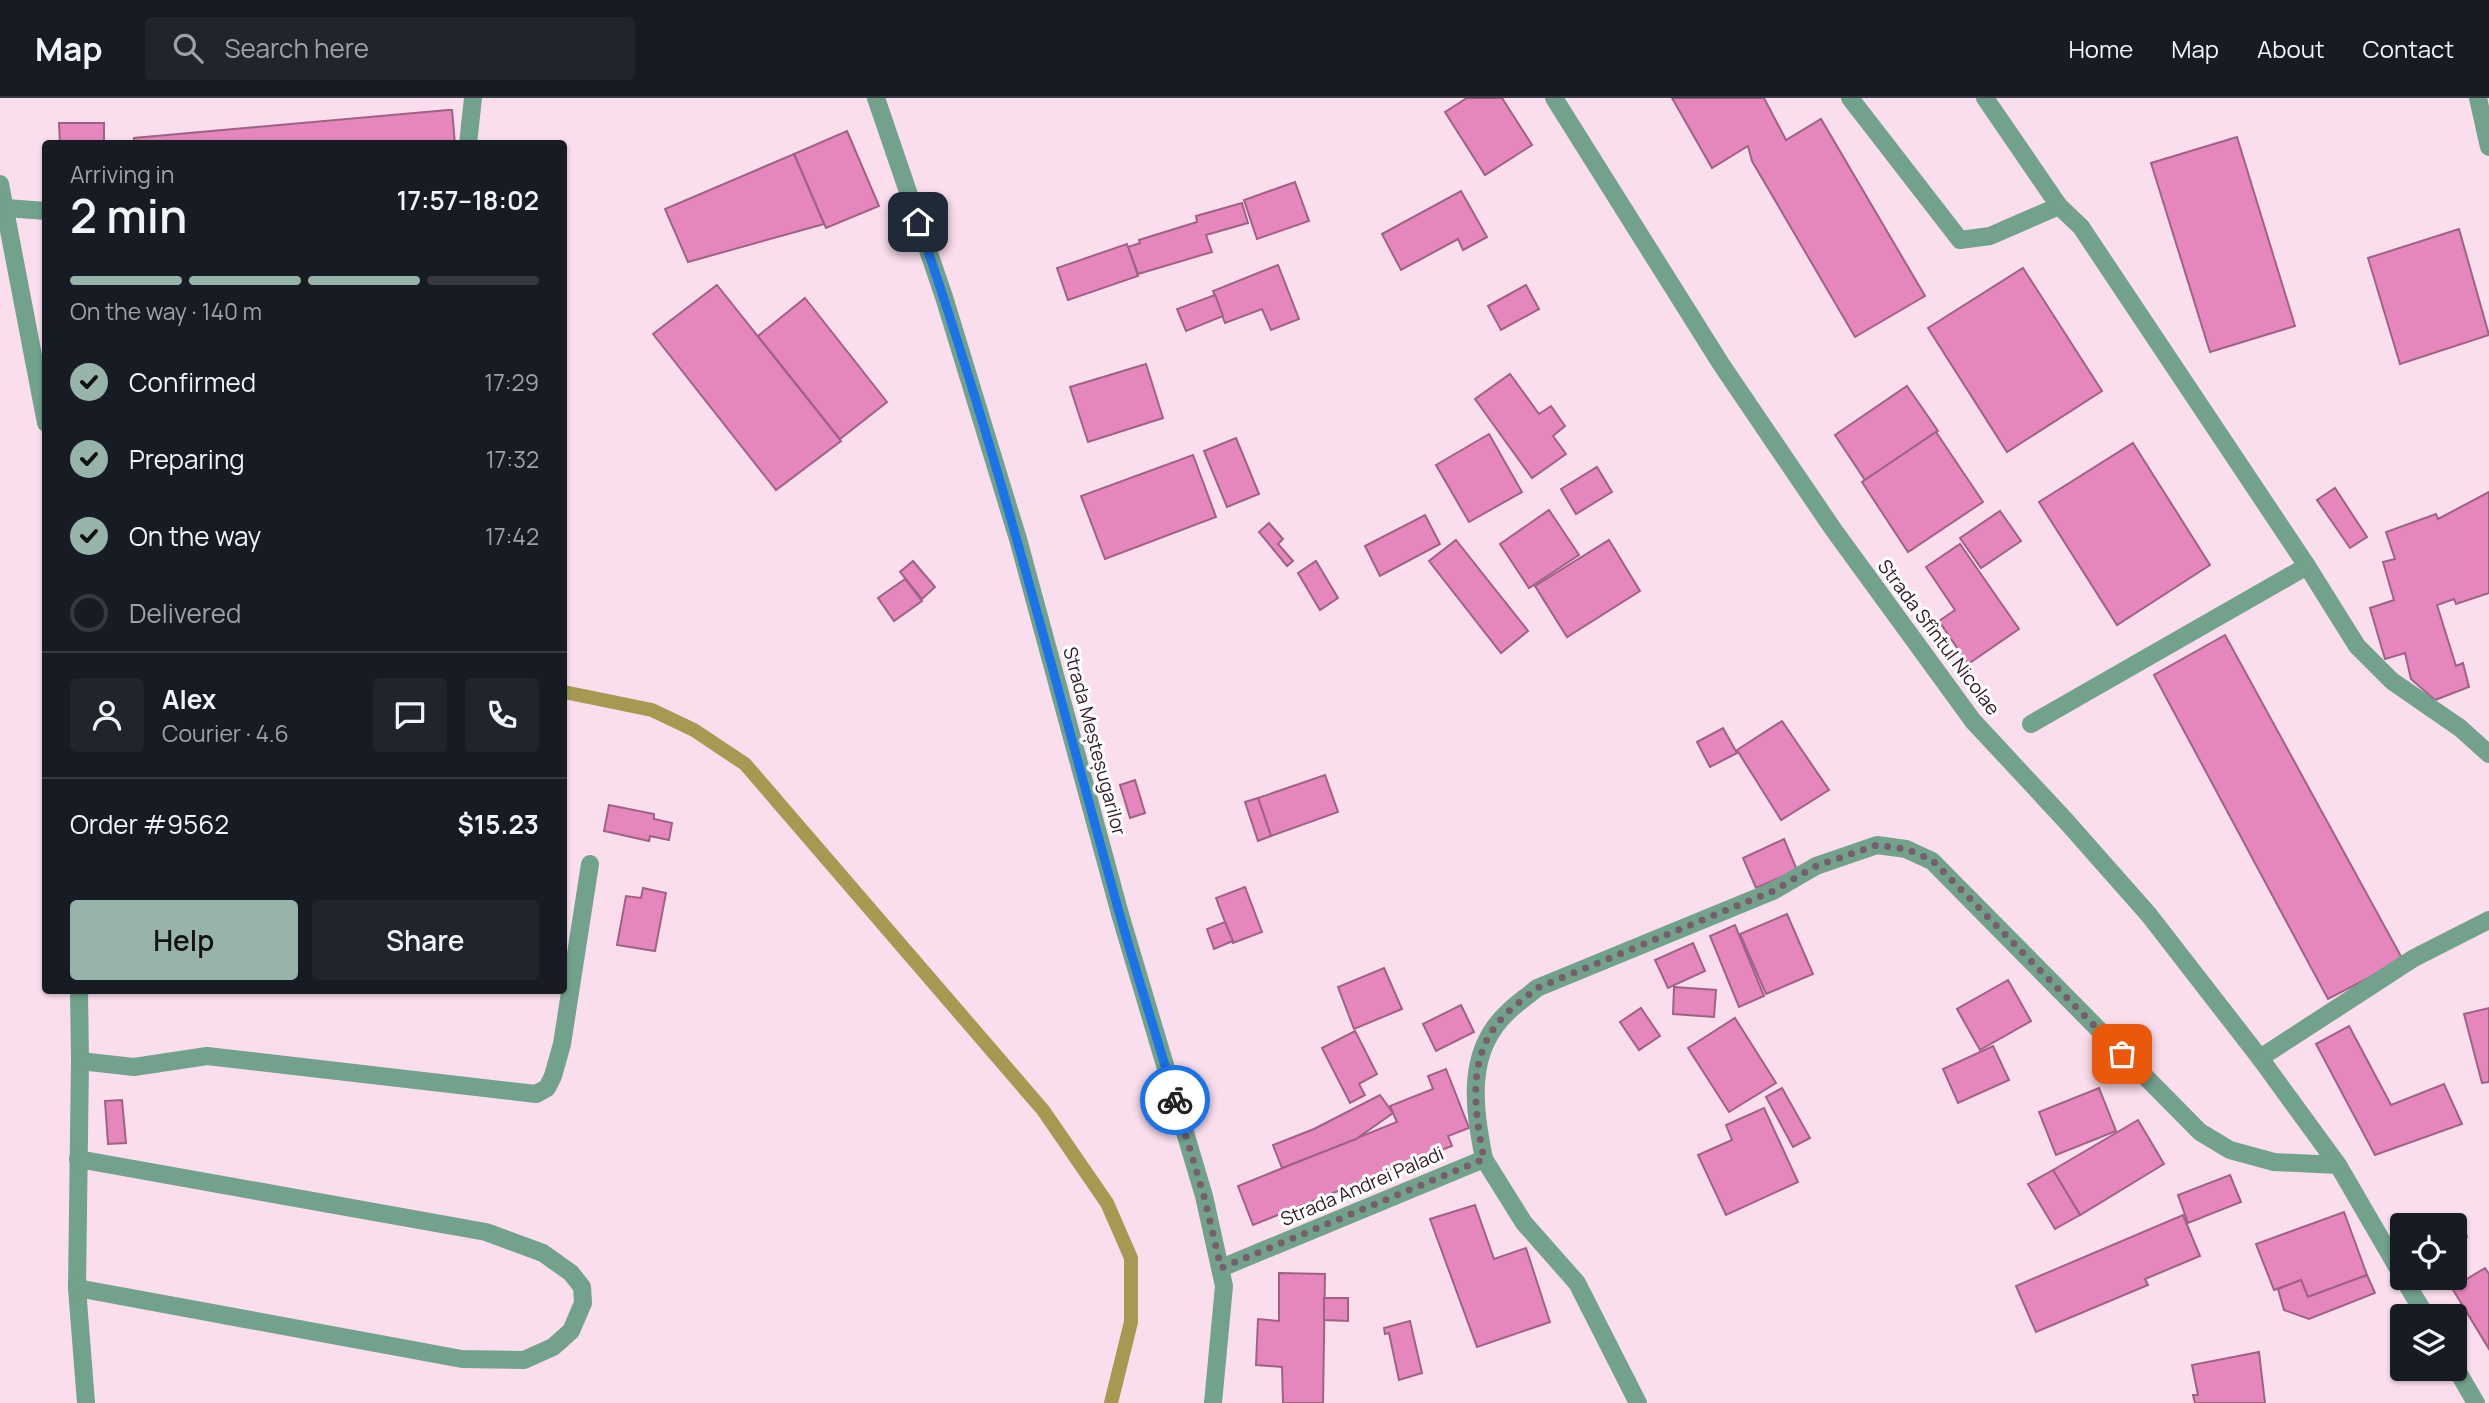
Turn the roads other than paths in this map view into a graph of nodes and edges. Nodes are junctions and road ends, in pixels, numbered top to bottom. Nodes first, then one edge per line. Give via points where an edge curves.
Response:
1 (473, 98) edge
2 (876, 98) edge
3 (1554, 98) edge
4 (1850, 98) edge
5 (1985, 98) edge
6 (2477, 98) edge
7 (468, 140) edge
8 (2489, 147) edge
9 (0, 184) edge
10 (2059, 206) junction
11 (6, 208) junction
12 (42, 211) edge
13 (42, 402) edge
14 (2307, 566) junction
15 (2031, 724) dead end
16 (2489, 754) edge
17 (590, 864) dead end
18 (572, 918) edge
19 (2489, 920) edge
20 (567, 981) edge
21 (79, 994) edge
22 (566, 994) edge
23 (2260, 1058) junction
24 (80, 1061) junction
25 (78, 1159) junction
26 (1484, 1159) junction
27 (2338, 1165) junction
28 (2390, 1255) edge
29 (1221, 1268) junction
30 (77, 1287) junction
31 (2463, 1381) edge
32 (86, 1403) edge
33 (1213, 1403) edge
34 (1638, 1403) edge
35 (2476, 1403) edge

1 - 7 street
2 - 29 street, Strada Meșteșugarilor via 944,297 1018,539
3 - 23 street, Strada Sfîntul Nicolae via 1728,375 1973,721 2149,915
4 - 10 street via 1960,240 1990,236
5 - 10 street
6 - 8 street
9 - 11 street
10 - 14 street via 2081,227
11 - 12 street
11 - 13 street
14 - 15 street
14 - 16 street via 2357,646 2392,681
17 - 18 street
18 - 20 street
19 - 23 street via 2414,958
21 - 24 street
22 - 24 street via 562,1044 553,1076 547,1088 536,1094 207,1056 134,1067
23 - 27 street, Strada Sfîntul Nicolae
24 - 25 street
25 - 30 street
25 - 30 street via 486,1232 543,1253 571,1273 582,1287 583,1303 571,1331 552,1347 524,1360 462,1359
26 - 27 street via 1474,1099 1480,1058 1501,1019 1537,988 1773,891 1816,866 1877,845 1906,849 1932,860 2200,1132 2230,1150 2274,1162
26 - 29 street, Strada Andrei Paladi
26 - 34 street via 1524,1223 1577,1283
27 - 28 street, Strada Sfîntul Nicolae
29 - 33 street, Strada Meșteșugarilor via 1224,1286
30 - 32 street
31 - 35 street

